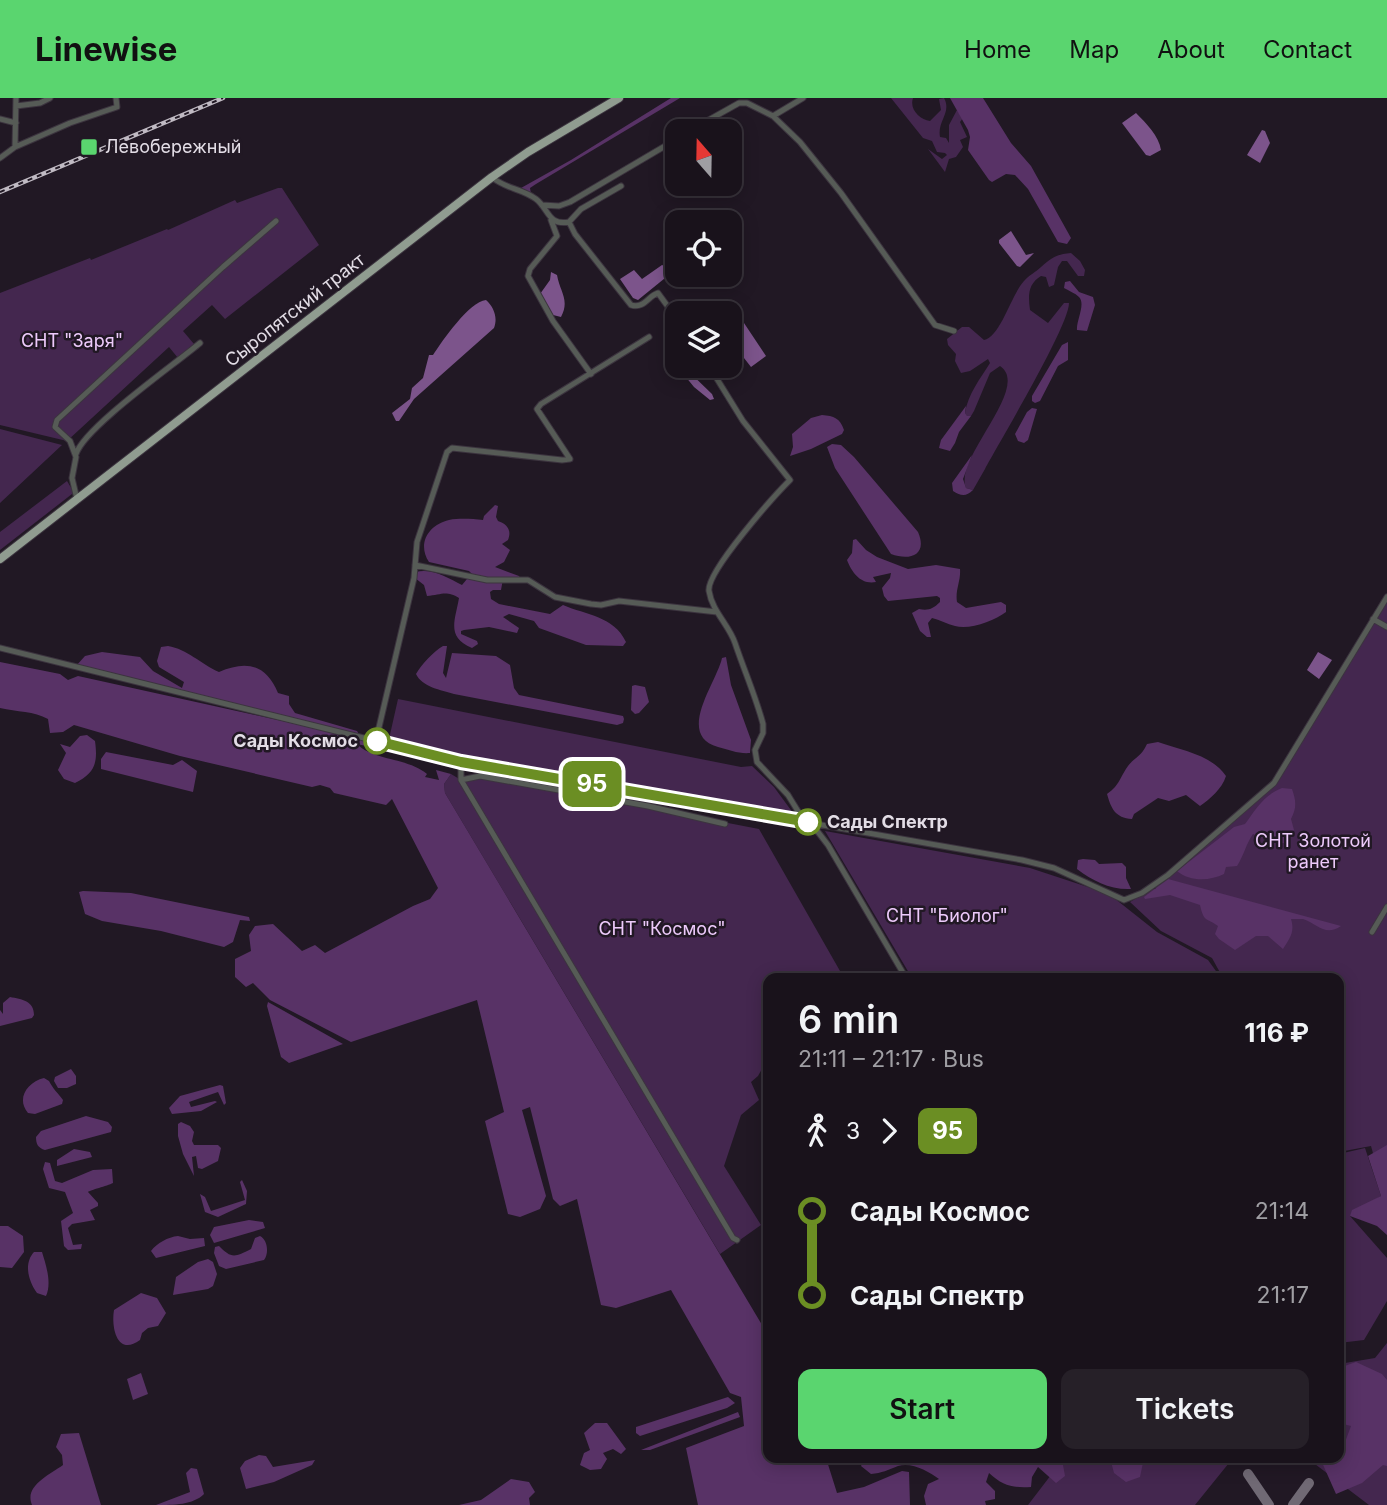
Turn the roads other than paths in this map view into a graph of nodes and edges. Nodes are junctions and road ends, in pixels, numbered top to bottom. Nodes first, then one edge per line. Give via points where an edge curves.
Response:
1 (16, 98) edge
2 (50, 98) edge
3 (116, 98) edge
4 (610, 98) edge
5 (619, 98) edge
6 (803, 98) edge
7 (16, 106) junction
8 (774, 116) junction
9 (0, 119) edge
10 (711, 119) edge
11 (16, 123) junction
12 (665, 146) edge
13 (15, 147) junction
14 (0, 158) edge
15 (492, 177) junction
16 (621, 186) dead end
17 (542, 205) junction
18 (551, 220) junction
19 (276, 221) dead end
20 (569, 222) junction
21 (665, 302) edge
22 (954, 331) dead end
23 (649, 337) dead end
24 (200, 343) dead end
25 (591, 374) junction
26 (716, 378) edge
27 (76, 457) junction
28 (76, 495) junction
29 (0, 556) edge
30 (415, 565) junction
31 (1387, 597) edge
32 (717, 612) junction
33 (1373, 619) junction
34 (1387, 627) edge
35 (0, 648) edge
36 (376, 740) junction
37 (461, 762) junction
38 (461, 780) junction
39 (807, 822) junction
40 (725, 824) dead end
41 (1387, 907) edge
42 (1372, 932) dead end
43 (903, 973) edge
44 (737, 1240) dead end

1 - 7 street
2 - 7 street
3 - 13 street via 117,107
4 - 28 main road, Сыропятский тракт via 488,174
5 - 15 main road, Сыропятский тракт
6 - 8 street
7 - 11 street
8 - 10 street via 739,103
8 - 22 street via 821,166 935,325
9 - 11 street
11 - 13 street
12 - 17 street via 570,202
13 - 14 street
15 - 17 street
15 - 29 main road, Сыропятский тракт
16 - 20 street via 581,208
17 - 18 street
18 - 20 street
18 - 25 street via 557,236 528,276
19 - 27 street via 57,421 55,428 70,441
20 - 21 street via 631,305 644,304 659,293
23 - 25 street
24 - 27 street via 92,431
25 - 30 street via 537,409 570,459 449,449 417,542
26 - 32 street via 743,421 790,480 713,574 709,590
27 - 28 street via 72,478
28 - 29 main road, Сыропятский тракт
30 - 32 street via 487,580 528,580 555,597 591,604 619,601
30 - 36 street
31 - 33 street
32 - 39 street via 735,642 762,717 757,762
33 - 34 street
33 - 39 street via 1274,783 1168,875 1129,899 1022,860
35 - 36 street
36 - 37 street
37 - 38 street
37 - 39 street
38 - 40 street via 480,776
38 - 44 street
39 - 43 street via 828,845
41 - 42 street

